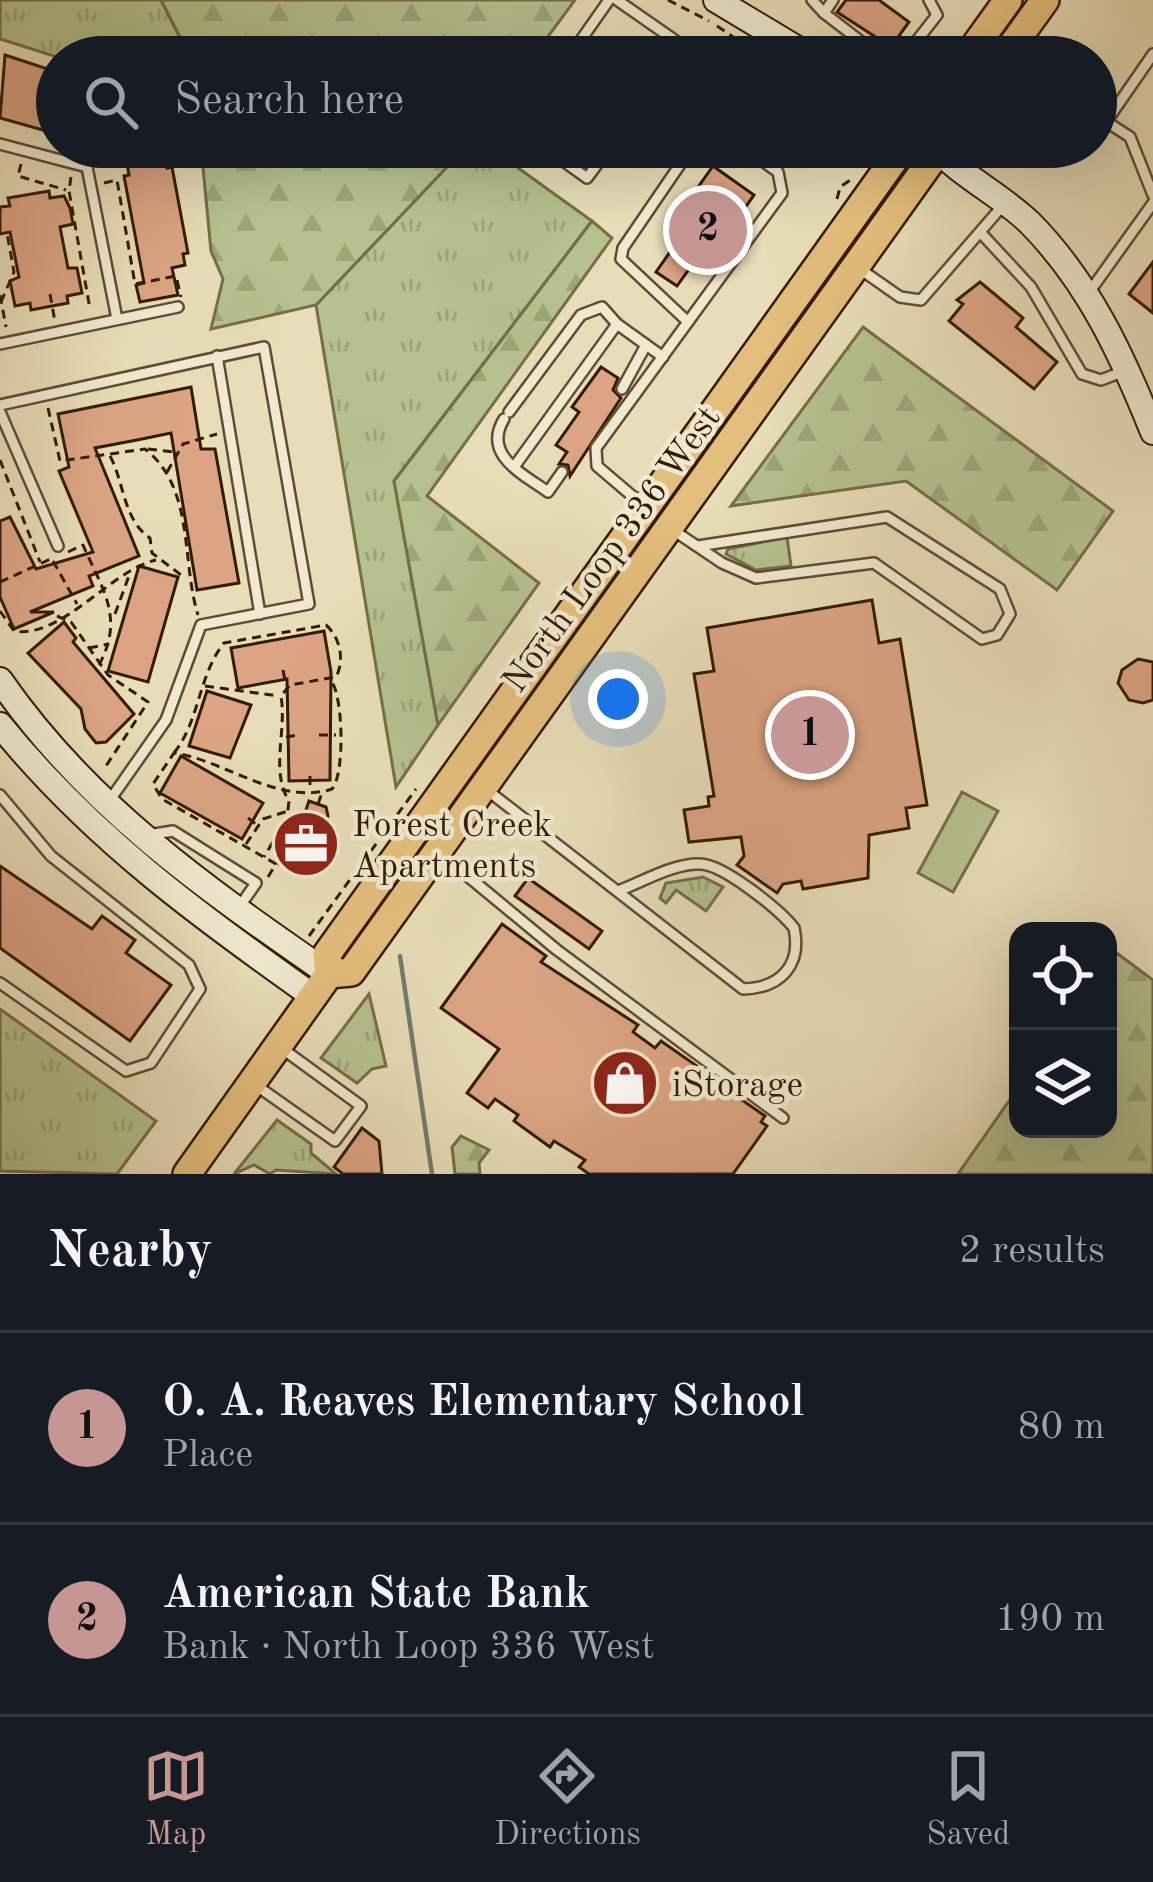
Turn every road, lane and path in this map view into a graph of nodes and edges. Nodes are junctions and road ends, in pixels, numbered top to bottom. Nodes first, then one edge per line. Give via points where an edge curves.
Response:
1 (613, 0) edge
2 (668, 0) edge
3 (716, 0) edge
4 (813, 0) edge
5 (833, 0) edge
6 (929, 0) edge
7 (1008, 0) edge
8 (1045, 0) edge
9 (824, 13) junction
10 (585, 36) edge
11 (667, 36) edge
12 (748, 36) edge
13 (764, 36) edge
14 (854, 36) edge
15 (920, 36) edge
16 (983, 36) edge
17 (1021, 36) edge
18 (1153, 54) edge
19 (1117, 98) edge
20 (1117, 128) edge
21 (0, 144) edge
22 (24, 151) junction
23 (36, 154) edge
24 (73, 168) edge
25 (87, 168) edge
26 (678, 168) edge
27 (772, 168) edge
28 (886, 168) edge
29 (924, 168) edge
30 (963, 168) edge
31 (90, 186) junction
32 (69, 190) junction
33 (1152, 192) edge
34 (1006, 202) junction
35 (7, 233) dead end
36 (981, 233) junction
37 (856, 266) junction
38 (50, 294) dead end
39 (1088, 294) junction
40 (1, 298) edge
41 (196, 304) dead end
42 (178, 307) dead end
43 (1, 311) edge
44 (117, 319) junction
45 (688, 322) junction
46 (92, 323) junction
47 (617, 324) junction
48 (56, 331) junction
49 (4, 342) edge
50 (646, 345) junction
51 (217, 356) junction
52 (663, 357) junction
53 (1127, 370) junction
54 (622, 389) dead end
55 (43, 396) junction
56 (0, 409) edge
57 (230, 431) junction
58 (1153, 432) edge
59 (146, 451) junction
60 (174, 453) junction
61 (109, 454) junction
62 (0, 460) edge
63 (514, 467) junction
64 (562, 472) dead end
65 (167, 474) junction
66 (647, 508) junction
67 (669, 528) junction
68 (58, 546) dead end
69 (698, 546) junction
70 (51, 560) junction
71 (156, 560) junction
72 (188, 563) junction
73 (40, 564) junction
74 (130, 571) junction
75 (174, 571) junction
76 (187, 579) junction
77 (0, 582) edge
78 (107, 590) junction
79 (78, 605) junction
80 (0, 611) edge
81 (260, 614) junction
82 (115, 615) junction
83 (58, 616) junction
84 (201, 625) junction
85 (110, 644) junction
86 (89, 649) junction
87 (99, 665) junction
88 (283, 670) dead end
89 (0, 680) edge
90 (331, 680) junction
91 (203, 686) junction
92 (287, 687) junction
93 (281, 696) junction
94 (0, 725) edge
95 (298, 735) dead end
96 (319, 735) dead end
97 (338, 735) junction
98 (284, 737) junction
99 (174, 753) junction
100 (106, 766) dead end
101 (310, 776) dead end
102 (423, 780) dead end
103 (483, 787) junction
104 (282, 790) junction
105 (310, 792) junction
106 (322, 792) junction
107 (0, 795) edge
108 (318, 804) dead end
109 (106, 806) junction
110 (288, 811) junction
111 (248, 818) dead end
112 (258, 826) junction
113 (140, 836) junction
114 (245, 846) junction
115 (437, 851) junction
116 (264, 856) junction
117 (304, 857) dead end
118 (276, 864) junction
119 (256, 883) junction
120 (618, 892) junction
121 (237, 910) junction
122 (304, 937) dead end
123 (0, 983) edge
124 (322, 986) junction
125 (279, 1046) junction
126 (253, 1082) junction
127 (783, 1118) dead end
128 (188, 1174) edge

1 - 10 lane
1 - 11 lane
2 - 12 path
3 - 13 street
4 - 9 lane
5 - 9 lane
6 - 15 lane via 937,15
7 - 16 main road
8 - 17 main road
9 - 14 lane
18 - 19 lane
20 - 33 lane via 1130,137
21 - 22 lane
22 - 23 lane
22 - 32 path via 18,176
24 - 32 path
25 - 31 lane
26 - 45 lane via 621,259
27 - 45 lane via 782,193
28 - 66 main road, North Loop 336 West
29 - 37 main road, North Loop 336 West
30 - 34 street
31 - 41 path via 117,180 135,284 176,277 181,298
31 - 44 lane
32 - 46 path
33 - 39 lane
34 - 36 lane
34 - 39 street
35 - 40 path via 14,272
36 - 37 lane via 921,300 900,297
36 - 53 lane via 1031,287 1082,374 1101,380
37 - 67 main road, North Loop 336 West
38 - 48 path
39 - 53 street
40 - 43 path
42 - 44 lane
43 - 49 path
44 - 46 lane
45 - 52 lane
46 - 48 lane
47 - 50 lane
47 - 63 lane
47 - 63 lane via 602,307 581,314 507,416 497,442
48 - 49 lane
50 - 52 lane
50 - 54 lane
51 - 55 lane
51 - 57 lane
51 - 81 lane via 264,347 309,604
52 - 66 lane via 596,448 595,460
53 - 58 street
55 - 56 lane
55 - 61 path via 60,461
56 - 68 lane
57 - 60 path
57 - 81 lane
59 - 60 path
59 - 61 path
59 - 65 path
60 - 65 path
61 - 71 path
62 - 73 path
63 - 64 lane via 548,492
65 - 72 path
66 - 67 main road
66 - 124 main road, North Loop 336 West via 327,954
67 - 69 lane
67 - 103 main road, North Loop 336 West
69 - 69 lane via 756,578 874,563 982,639 997,635 1010,614 1000,589 887,517
70 - 73 path
70 - 78 path via 83,545
70 - 79 path
71 - 74 path
71 - 75 path
72 - 75 path
72 - 76 path
73 - 77 path
74 - 78 path
74 - 82 path
75 - 76 path
76 - 84 path
78 - 79 path
78 - 82 path
79 - 83 path
80 - 83 path via 14,631 34,634
81 - 84 lane
82 - 85 path
83 - 86 path
84 - 109 lane via 166,720
85 - 86 path
85 - 87 path
86 - 87 path
87 - 100 path via 148,702
88 - 92 path
89 - 109 street
90 - 91 path via 341,656 326,625 224,643
90 - 92 path
90 - 97 path via 339,695
91 - 93 path
91 - 99 path
92 - 93 path
93 - 98 path
94 - 124 street via 129,861
95 - 98 path
96 - 97 path
97 - 106 path via 339,782
98 - 104 path
99 - 104 path
99 - 114 path via 153,784 156,792
101 - 105 path
102 - 122 path
103 - 115 main road, North Loop 336 West
103 - 120 lane
104 - 105 path
104 - 110 path
105 - 106 path
106 - 108 path
107 - 123 lane via 51,856 189,965 200,989 151,1063 126,1071
109 - 113 street
110 - 112 path
110 - 116 path
111 - 112 path
112 - 114 path
113 - 119 lane via 173,831
113 - 121 street
114 - 116 path
115 - 124 main road, North Loop 336 West via 351,972
115 - 127 lane
116 - 118 path
117 - 118 path
118 - 119 path
119 - 121 lane
120 - 120 lane via 743,989 779,980 799,950 784,915 703,863
121 - 124 street
124 - 125 main road, North Loop 336 West
125 - 126 main road, North Loop 336 West
125 - 126 lane via 362,1106 335,1142
126 - 128 main road, North Loop 336 West

